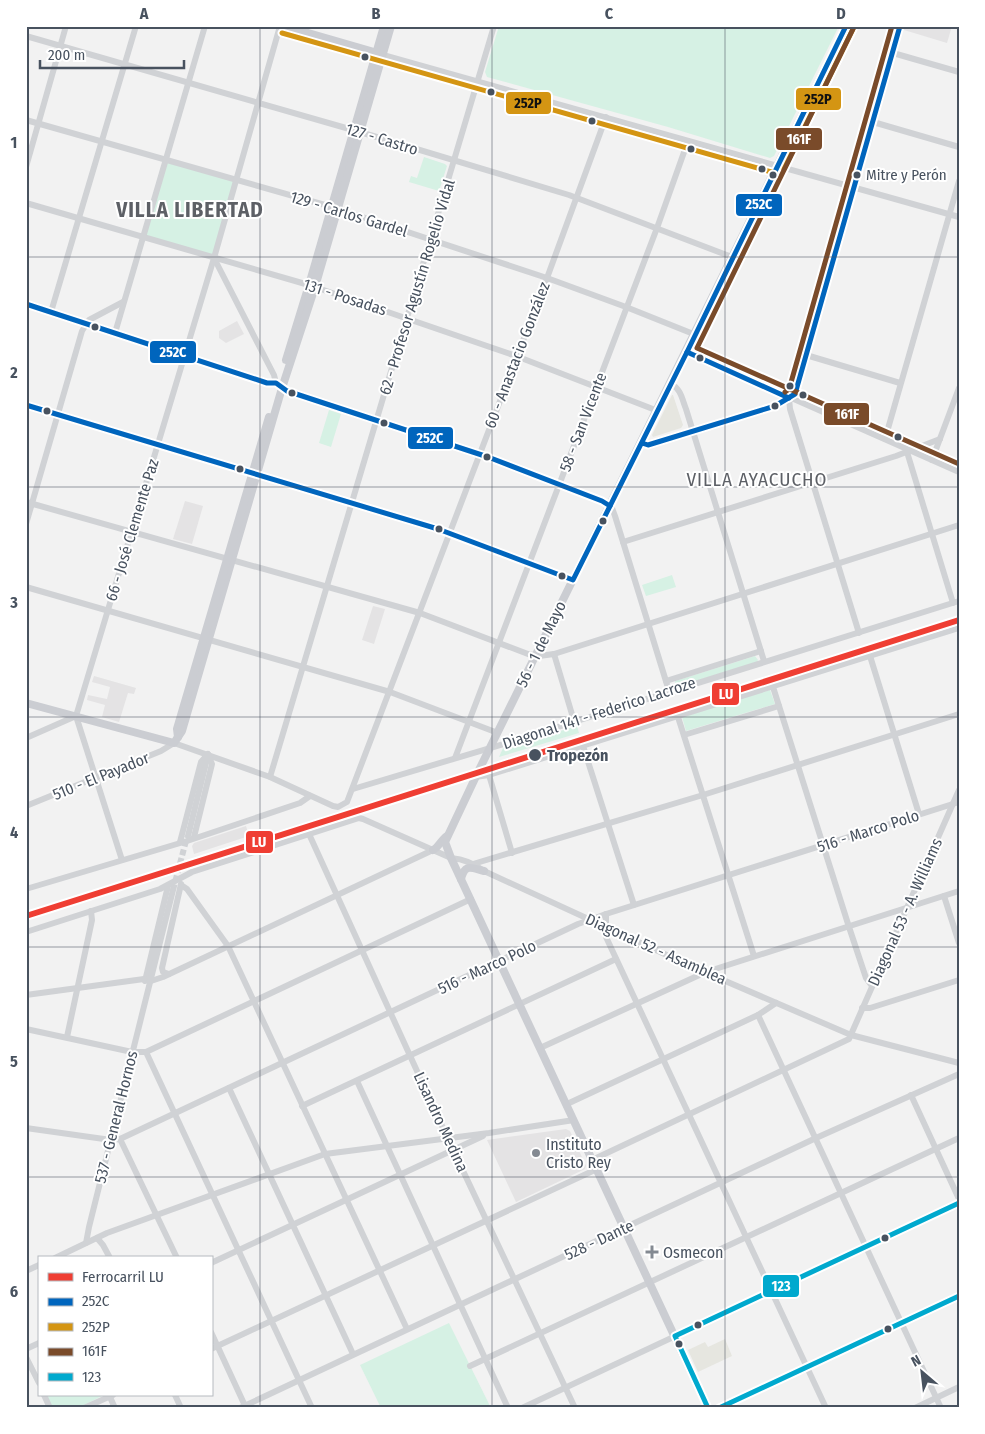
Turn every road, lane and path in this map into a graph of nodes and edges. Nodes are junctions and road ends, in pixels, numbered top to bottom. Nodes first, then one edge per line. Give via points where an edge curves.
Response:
1 (66, 26) edge
2 (136, 26) edge
3 (205, 26) edge
4 (282, 26) edge
5 (384, 26) edge
6 (390, 26) edge
7 (494, 26) edge
8 (846, 26) edge
9 (900, 26) edge
10 (26, 36) edge
11 (60, 46) junction
12 (893, 52) junction
13 (380, 54) junction
14 (124, 65) junction
15 (959, 72) edge
16 (478, 82) junction
17 (188, 83) junction
18 (258, 103) junction
19 (606, 117) junction
20 (26, 120) edge
21 (873, 122) junction
22 (38, 123) junction
23 (357, 131) junction
24 (688, 141) junction
25 (100, 142) junction
26 (959, 147) edge
27 (165, 161) junction
28 (455, 161) junction
29 (777, 166) junction
30 (26, 167) edge
31 (236, 181) junction
32 (959, 181) edge
33 (853, 188) junction
34 (577, 198) junction
35 (26, 203) edge
36 (335, 208) junction
37 (949, 214) junction
38 (959, 217) edge
39 (78, 219) junction
40 (657, 228) junction
41 (142, 238) junction
42 (431, 240) junction
43 (732, 257) junction
44 (214, 258) junction
45 (547, 278) junction
46 (312, 286) junction
47 (123, 302) junction
48 (26, 304) edge
49 (626, 307) junction
50 (51, 312) junction
51 (407, 318) junction
52 (86, 324) junction
53 (115, 333) junction
54 (696, 335) junction
55 (687, 352) junction
56 (806, 355) junction
57 (516, 356) junction
58 (184, 357) junction
59 (900, 383) junction
60 (671, 384) junction
61 (279, 385) junction
62 (597, 386) junction
63 (959, 388) edge
64 (957, 397) edge
65 (789, 398) junction
66 (26, 404) edge
67 (658, 411) junction
68 (58, 414) junction
69 (377, 420) junction
70 (692, 431) junction
71 (885, 439) junction
72 (940, 439) junction
73 (642, 443) junction
74 (158, 444) junction
75 (909, 451) junction
76 (479, 454) junction
77 (932, 460) junction
78 (959, 472) edge
79 (255, 473) junction
80 (813, 482) junction
81 (560, 484) junction
82 (29, 503) edge
83 (352, 503) junction
84 (610, 506) junction
85 (718, 513) junction
86 (26, 524) edge
87 (959, 525) edge
88 (132, 532) junction
89 (450, 533) junction
90 (932, 534) junction
91 (624, 542) junction
92 (229, 559) junction
93 (529, 563) junction
94 (839, 564) junction
95 (573, 580) junction
96 (26, 587) edge
97 (327, 587) junction
98 (743, 594) junction
99 (956, 602) edge
100 (108, 610) junction
101 (420, 613) junction
102 (649, 624) junction
103 (959, 628) edge
104 (859, 633) junction
105 (206, 638) junction
106 (499, 643) junction
107 (761, 651) junction
108 (554, 654) junction
109 (535, 656) junction
110 (870, 656) junction
111 (764, 661) junction
112 (304, 667) junction
113 (666, 681) junction
114 (773, 687) junction
115 (669, 691) junction
116 (390, 692) junction
117 (26, 702) edge
118 (779, 706) junction
119 (959, 714) edge
120 (76, 716) junction
121 (678, 717) junction
122 (574, 721) junction
123 (470, 722) junction
124 (498, 733) junction
125 (894, 734) junction
126 (684, 736) junction
127 (26, 738) edge
128 (176, 740) junction
129 (583, 746) junction
130 (491, 747) junction
131 (208, 754) junction
132 (455, 758) junction
133 (798, 765) junction
134 (489, 775) junction
135 (96, 777) junction
136 (475, 777) junction
137 (270, 778) junction
138 (353, 789) junction
139 (959, 790) edge
140 (703, 795) junction
141 (310, 796) junction
142 (955, 803) edge
143 (26, 806) edge
144 (919, 814) junction
145 (608, 823) junction
146 (309, 834) junction
147 (447, 836) junction
148 (191, 837) junction
149 (180, 842) junction
150 (824, 844) junction
151 (433, 850) junction
152 (512, 853) junction
153 (451, 858) junction
154 (122, 860) junction
155 (472, 864) junction
156 (484, 871) junction
157 (729, 875) junction
158 (181, 877) junction
159 (461, 879) junction
160 (181, 885) junction
161 (171, 888) junction
162 (26, 889) edge
163 (959, 891) edge
164 (337, 896) junction
165 (944, 896) junction
166 (470, 899) junction
167 (634, 905) junction
168 (906, 909) junction
169 (91, 911) junction
170 (606, 914) junction
171 (589, 920) junction
172 (605, 926) junction
173 (849, 927) junction
174 (26, 932) edge
175 (959, 943) edge
176 (228, 946) junction
177 (362, 951) junction
178 (754, 956) junction
179 (616, 959) junction
180 (500, 961) junction
181 (706, 972) junction
182 (169, 974) junction
183 (147, 980) junction
184 (959, 980) edge
185 (872, 986) junction
186 (76, 989) junction
187 (26, 994) edge
188 (255, 1002) junction
189 (636, 1003) junction
190 (776, 1003) junction
191 (520, 1005) junction
192 (862, 1008) junction
193 (390, 1013) junction
194 (758, 1015) junction
195 (26, 1029) edge
196 (851, 1035) junction
197 (67, 1037) junction
198 (540, 1048) junction
199 (132, 1052) junction
200 (146, 1052) junction
201 (410, 1056) junction
202 (662, 1059) junction
203 (282, 1063) junction
204 (959, 1063) edge
205 (784, 1070) junction
206 (959, 1074) edge
207 (357, 1081) junction
208 (228, 1088) junction
209 (912, 1095) junction
210 (567, 1104) junction
211 (302, 1106) junction
212 (174, 1114) junction
213 (689, 1115) junction
214 (574, 1120) junction
215 (26, 1128) edge
216 (489, 1134) junction
217 (816, 1138) junction
218 (959, 1138) edge
219 (120, 1139) junction
220 (448, 1139) junction
221 (111, 1140) junction
222 (387, 1146) junction
223 (935, 1149) junction
224 (453, 1150) junction
225 (325, 1154) junction
226 (592, 1160) junction
227 (597, 1169) junction
228 (400, 1174) junction
229 (268, 1175) junction
230 (720, 1183) junction
231 (841, 1192) junction
232 (212, 1195) junction
233 (346, 1199) junction
234 (959, 1199) edge
235 (959, 1203) edge
236 (156, 1215) junction
237 (487, 1220) junction
238 (292, 1225) junction
239 (624, 1228) junction
240 (746, 1237) junction
241 (97, 1238) junction
242 (86, 1243) junction
243 (434, 1246) junction
244 (867, 1248) junction
245 (238, 1250) junction
246 (58, 1256) edge
247 (109, 1256) edge
248 (176, 1256) edge
249 (212, 1262) edge
250 (38, 1265) edge
251 (26, 1271) edge
252 (380, 1271) junction
253 (515, 1279) junction
254 (650, 1283) junction
255 (771, 1292) junction
256 (326, 1296) junction
257 (959, 1296) edge
258 (460, 1304) junction
259 (271, 1322) junction
260 (900, 1322) junction
261 (407, 1329) junction
262 (540, 1333) junction
263 (675, 1336) junction
264 (38, 1343) edge
265 (26, 1348) edge
266 (215, 1348) edge
267 (353, 1354) junction
268 (26, 1358) edge
269 (485, 1359) junction
270 (470, 1366) dead end
271 (806, 1366) junction
272 (299, 1380) junction
273 (38, 1381) edge
274 (959, 1387) edge
275 (565, 1388) junction
276 (44, 1396) edge
277 (111, 1396) edge
278 (175, 1396) edge
279 (936, 1398) junction
280 (243, 1407) edge
281 (50, 1408) edge
282 (84, 1408) edge
283 (115, 1408) edge
284 (181, 1408) edge
285 (312, 1408) edge
286 (508, 1408) edge
287 (522, 1408) edge
288 (575, 1408) edge
289 (708, 1408) edge
290 (718, 1408) edge
291 (826, 1408) edge
292 (915, 1408) edge
293 (941, 1408) edge

1 - 11 street
2 - 14 street
3 - 17 street
4 - 13 main road
4 - 18 street, 66 - José Clemente Paz
5 - 13 main road
6 - 13 main road
7 - 16 street, 62 - Profesor Agustín Rogelio Vidal
8 - 29 main road, 56 - 1 de Mayo
9 - 12 street
10 - 11 street, 127 - Castro
11 - 14 street, 127 - Castro
11 - 22 street
12 - 15 street
12 - 21 street
13 - 16 street
13 - 23 main road
14 - 17 street, 127 - Castro
14 - 25 street
16 - 19 street
16 - 28 street, 62 - Profesor Agustín Rogelio Vidal
17 - 18 street, 127 - Castro
17 - 27 street
18 - 23 street, 127 - Castro
18 - 31 street, 66 - José Clemente Paz
19 - 24 street
19 - 34 street, 60 - Anastacio González
20 - 22 street, 129 - Carlos Gardel
21 - 26 street
21 - 33 street
22 - 25 street, 129 - Carlos Gardel
22 - 30 street
23 - 28 street, 127 - Castro
23 - 36 main road
24 - 29 street
24 - 40 street, 58 - San Vicente
25 - 27 street, 129 - Carlos Gardel
25 - 39 street
27 - 31 street, 129 - Carlos Gardel
27 - 41 street
28 - 34 street, 127 - Castro
28 - 42 street, 62 - Profesor Agustín Rogelio Vidal
29 - 33 street
29 - 43 main road, 56 - 1 de Mayo
31 - 36 street, 129 - Carlos Gardel
31 - 44 street, 66 - José Clemente Paz
32 - 37 street
33 - 37 street
33 - 56 street
34 - 40 street, 127 - Castro
34 - 45 street, 60 - Anastacio González
35 - 39 street, 131 - Posadas
36 - 42 street, 129 - Carlos Gardel
36 - 46 main road
37 - 38 street
37 - 59 street
39 - 41 street, 131 - Posadas
39 - 50 street
40 - 43 street, 127 - Castro
40 - 49 street, 58 - San Vicente
41 - 44 street, 131 - Posadas
41 - 47 street
42 - 45 street, 129 - Carlos Gardel
42 - 51 street, 62 - Profesor Agustín Rogelio Vidal
43 - 54 main road, 56 - 1 de Mayo
44 - 46 street, 131 - Posadas
44 - 58 street, 66 - José Clemente Paz
44 - 61 street
45 - 49 street, 129 - Carlos Gardel
45 - 57 street, 60 - Anastacio González
46 - 51 street, 131 - Posadas
46 - 61 main road
47 - 52 street
47 - 53 street
48 - 50 street
49 - 54 street, 129 - Carlos Gardel
49 - 62 street, 58 - San Vicente
50 - 52 street
51 - 57 street, 131 - Posadas
51 - 69 street, 62 - Profesor Agustín Rogelio Vidal
52 - 53 street
52 - 68 street
53 - 58 street
54 - 55 main road, 56 - 1 de Mayo
55 - 60 main road, 56 - 1 de Mayo
55 - 65 street
56 - 59 street
56 - 65 street via 795,394
57 - 62 street, 131 - Posadas
57 - 76 street, 60 - Anastacio González
58 - 61 street
58 - 74 street, 66 - José Clemente Paz
59 - 71 street
60 - 67 main road, 56 - 1 de Mayo
60 - 70 street via 680,391
61 - 69 street
61 - 79 main road
62 - 67 street, 131 - Posadas
62 - 81 street, 58 - San Vicente
63 - 64 street
64 - 72 street
65 - 70 street via 775,406
65 - 71 street
65 - 80 street
66 - 68 street
67 - 73 main road, 56 - 1 de Mayo
68 - 74 street
68 - 82 street
69 - 76 street
69 - 83 street, 62 - Profesor Agustín Rogelio Vidal
70 - 73 street via 648,445
70 - 85 street
71 - 75 street
72 - 75 street
72 - 77 street
73 - 84 main road, 56 - 1 de Mayo
74 - 79 street
74 - 88 street, 66 - José Clemente Paz
75 - 77 street
75 - 80 street
75 - 90 street
76 - 81 street
76 - 89 street, 60 - Anastacio González
77 - 78 street
79 - 83 street
79 - 92 main road
80 - 85 street
80 - 94 street
81 - 84 street
81 - 93 street, 58 - San Vicente
82 - 86 street
82 - 88 street
83 - 89 street
83 - 97 street, 62 - Profesor Agustín Rogelio Vidal
84 - 91 street
84 - 95 main road, 56 - 1 de Mayo
85 - 91 street
85 - 98 street
87 - 90 street
88 - 92 street
88 - 100 street, 66 - José Clemente Paz
89 - 93 street
89 - 101 street, 60 - Anastacio González
90 - 94 street
90 - 99 street
91 - 102 street
92 - 97 street
92 - 105 main road
93 - 95 street
93 - 106 street, 58 - San Vicente
94 - 98 street
94 - 104 street
95 - 109 main road, 56 - 1 de Mayo
96 - 100 street
97 - 101 street
97 - 112 street, 62 - Profesor Agustín Rogelio Vidal
98 - 102 street
98 - 107 street
99 - 104 street, Diagonal 141 - Federico Lacroze
100 - 105 street
100 - 120 street, 66 - José Clemente Paz
101 - 106 street
101 - 116 street, 60 - Anastacio González
102 - 108 street
102 - 113 street
103 - 110 street
104 - 111 street, Diagonal 141 - Federico Lacroze
105 - 112 street
105 - 128 main road via 182,730
106 - 109 street
106 - 123 street, 58 - San Vicente
107 - 111 street
107 - 113 street, Diagonal 141 - Federico Lacroze
108 - 109 street
108 - 122 street
109 - 124 main road, 56 - 1 de Mayo
110 - 114 street
110 - 125 street
111 - 115 street, Diagonal 141 - Federico Lacroze
112 - 116 street
112 - 137 street, 62 - Profesor Agustín Rogelio Vidal
113 - 115 street
114 - 118 street
114 - 121 street
115 - 122 street, Diagonal 141 - Federico Lacroze
116 - 123 street
116 - 138 street, 60 - Anastacio González
117 - 120 main road
118 - 126 street
118 - 133 street
119 - 125 street
120 - 127 street
120 - 128 main road
120 - 135 street
121 - 126 street
121 - 129 street
122 - 130 street, Diagonal 141 - Federico Lacroze
123 - 124 street
123 - 132 street, 58 - San Vicente
124 - 130 main road, 56 - 1 de Mayo
125 - 133 street
125 - 144 street
126 - 140 street
128 - 131 street
128 - 135 street, 510 - El Payador via 161,751
129 - 134 street
129 - 145 street
130 - 132 street, Diagonal 141 - Federico Lacroze
130 - 136 main road, 56 - 1 de Mayo
131 - 137 street
131 - 148 street
131 - 148 street via 212,764
131 - 149 street via 201,762
132 - 138 street, Diagonal 141 - Federico Lacroze
133 - 140 street
133 - 150 street
134 - 136 street
134 - 152 street
135 - 143 street, 510 - El Payador
135 - 154 street
136 - 147 main road, 56 - 1 de Mayo
137 - 141 street
138 - 141 street via 348,802 338,807
139 - 142 street, Diagonal 53 - A. Williams
140 - 145 street
140 - 157 street
141 - 148 street via 297,804
142 - 144 street, 516 - Marco Polo
142 - 168 street, Diagonal 53 - A. Williams
144 - 150 street, 516 - Marco Polo
145 - 152 street
145 - 167 street
146 - 151 street, Diagonal 52 - Asamblea via 360,818
146 - 158 street
146 - 164 street, Lisandro Medina
147 - 151 main road, 56 - 1 de Mayo
147 - 153 main road via 445,844
148 - 149 street
149 - 154 street
150 - 157 street, 516 - Marco Polo
150 - 173 street
151 - 153 street, Diagonal 52 - Asamblea
151 - 164 street
152 - 155 street
153 - 155 street, Diagonal 52 - Asamblea
153 - 159 main road
154 - 162 street
155 - 156 street, Diagonal 52 - Asamblea
156 - 159 main road via 467,868
156 - 171 street, Diagonal 52 - Asamblea
157 - 167 street, 516 - Marco Polo
157 - 178 street
158 - 160 street
158 - 161 street
159 - 166 main road
160 - 176 street
160 - 182 street via 162,968
161 - 169 street
161 - 183 street
161 - 183 street via 162,937
163 - 165 street
164 - 176 street
164 - 177 street, Lisandro Medina
165 - 168 street
165 - 175 street
166 - 177 street
166 - 180 main road
167 - 170 street, 516 - Marco Polo
168 - 173 street
168 - 185 street, Diagonal 53 - A. Williams
169 - 174 street
169 - 186 street via 92,920
170 - 171 street, 516 - Marco Polo
170 - 172 street
171 - 172 street, Diagonal 52 - Asamblea
171 - 180 street, 516 - Marco Polo
172 - 179 street via 606,937
172 - 181 street, Diagonal 52 - Asamblea
173 - 178 street
173 - 185 street via 866,978
176 - 182 street
176 - 188 street
177 - 188 street
177 - 193 street, Lisandro Medina
178 - 181 street
179 - 189 street
179 - 191 street
180 - 191 main road
180 - 193 street, 516 - Marco Polo
181 - 189 street
181 - 190 street, Diagonal 52 - Asamblea
182 - 183 street
183 - 186 street
183 - 199 street, 537 - General Hornos via 148,991
184 - 192 street
185 - 192 street, Diagonal 53 - A. Williams
186 - 187 street
186 - 197 street
188 - 200 street
188 - 203 street
189 - 198 street
189 - 202 street
190 - 194 street
190 - 196 street, Diagonal 52 - Asamblea
191 - 198 main road
191 - 201 street
192 - 196 street, Diagonal 53 - A. Williams
193 - 201 street, Lisandro Medina
193 - 203 street, 516 - Marco Polo
194 - 202 street
194 - 205 street
195 - 197 street
196 - 204 street, Diagonal 52 - Asamblea
196 - 205 street
197 - 199 street
198 - 210 main road
199 - 200 street
199 - 221 street, 537 - General Hornos
200 - 212 street
201 - 207 street
201 - 220 street, Lisandro Medina
202 - 210 street
202 - 213 street
203 - 208 street, 516 - Marco Polo
203 - 211 street
205 - 213 street
205 - 217 street
206 - 209 street, 528 - Dante
207 - 211 street
207 - 222 street
208 - 212 street, 516 - Marco Polo
208 - 229 street
209 - 217 street, 528 - Dante
209 - 223 street
210 - 214 main road
211 - 225 street
212 - 219 street, 516 - Marco Polo
212 - 232 street
213 - 226 street
213 - 230 street
214 - 216 street
214 - 226 main road
215 - 221 street, 516 - Marco Polo
216 - 220 street
216 - 224 street
217 - 230 street, 528 - Dante
217 - 231 street
218 - 223 street
219 - 221 street, 516 - Marco Polo
219 - 236 street
220 - 222 street
220 - 224 street, Lisandro Medina
221 - 242 street, 537 - General Hornos
222 - 225 street
222 - 228 street
223 - 231 street
223 - 234 street
224 - 228 street
224 - 237 street, Lisandro Medina
225 - 229 street
225 - 233 street
226 - 227 main road
227 - 237 street
227 - 239 main road
228 - 233 street
228 - 243 street
229 - 232 street
229 - 238 street
230 - 239 street, 528 - Dante
230 - 240 street
231 - 240 street
231 - 244 street
232 - 236 street
232 - 245 street
233 - 238 street
233 - 252 street
235 - 244 street
236 - 241 street
236 - 248 street
237 - 243 street
237 - 253 street, Lisandro Medina
238 - 245 street
238 - 256 street
239 - 253 street, 528 - Dante
239 - 254 main road
240 - 254 street
240 - 255 street
241 - 242 street
241 - 247 street
242 - 246 street
243 - 252 street
243 - 258 street
244 - 255 street
244 - 260 street
245 - 249 street
245 - 259 street
250 - 251 street
252 - 256 street
252 - 261 street
253 - 258 street, 528 - Dante
253 - 262 street, Lisandro Medina
254 - 262 street
254 - 263 main road
255 - 263 street
255 - 271 street
256 - 259 street
256 - 267 street
257 - 260 street
258 - 261 street, 528 - Dante
258 - 269 street
259 - 266 street
259 - 272 street
260 - 271 street
260 - 279 street
261 - 267 street, 528 - Dante
262 - 269 street
262 - 275 street, Lisandro Medina
263 - 275 street
263 - 289 main road
264 - 265 street
266 - 280 street
267 - 272 street, 528 - Dante
268 - 273 street
269 - 270 street
269 - 286 street
271 - 290 street
271 - 291 street
272 - 280 street, 528 - Dante
272 - 285 street
274 - 279 street
275 - 287 street
275 - 288 street, Lisandro Medina
276 - 281 street
277 - 282 street
277 - 283 street
278 - 284 street
279 - 292 street
279 - 293 street

